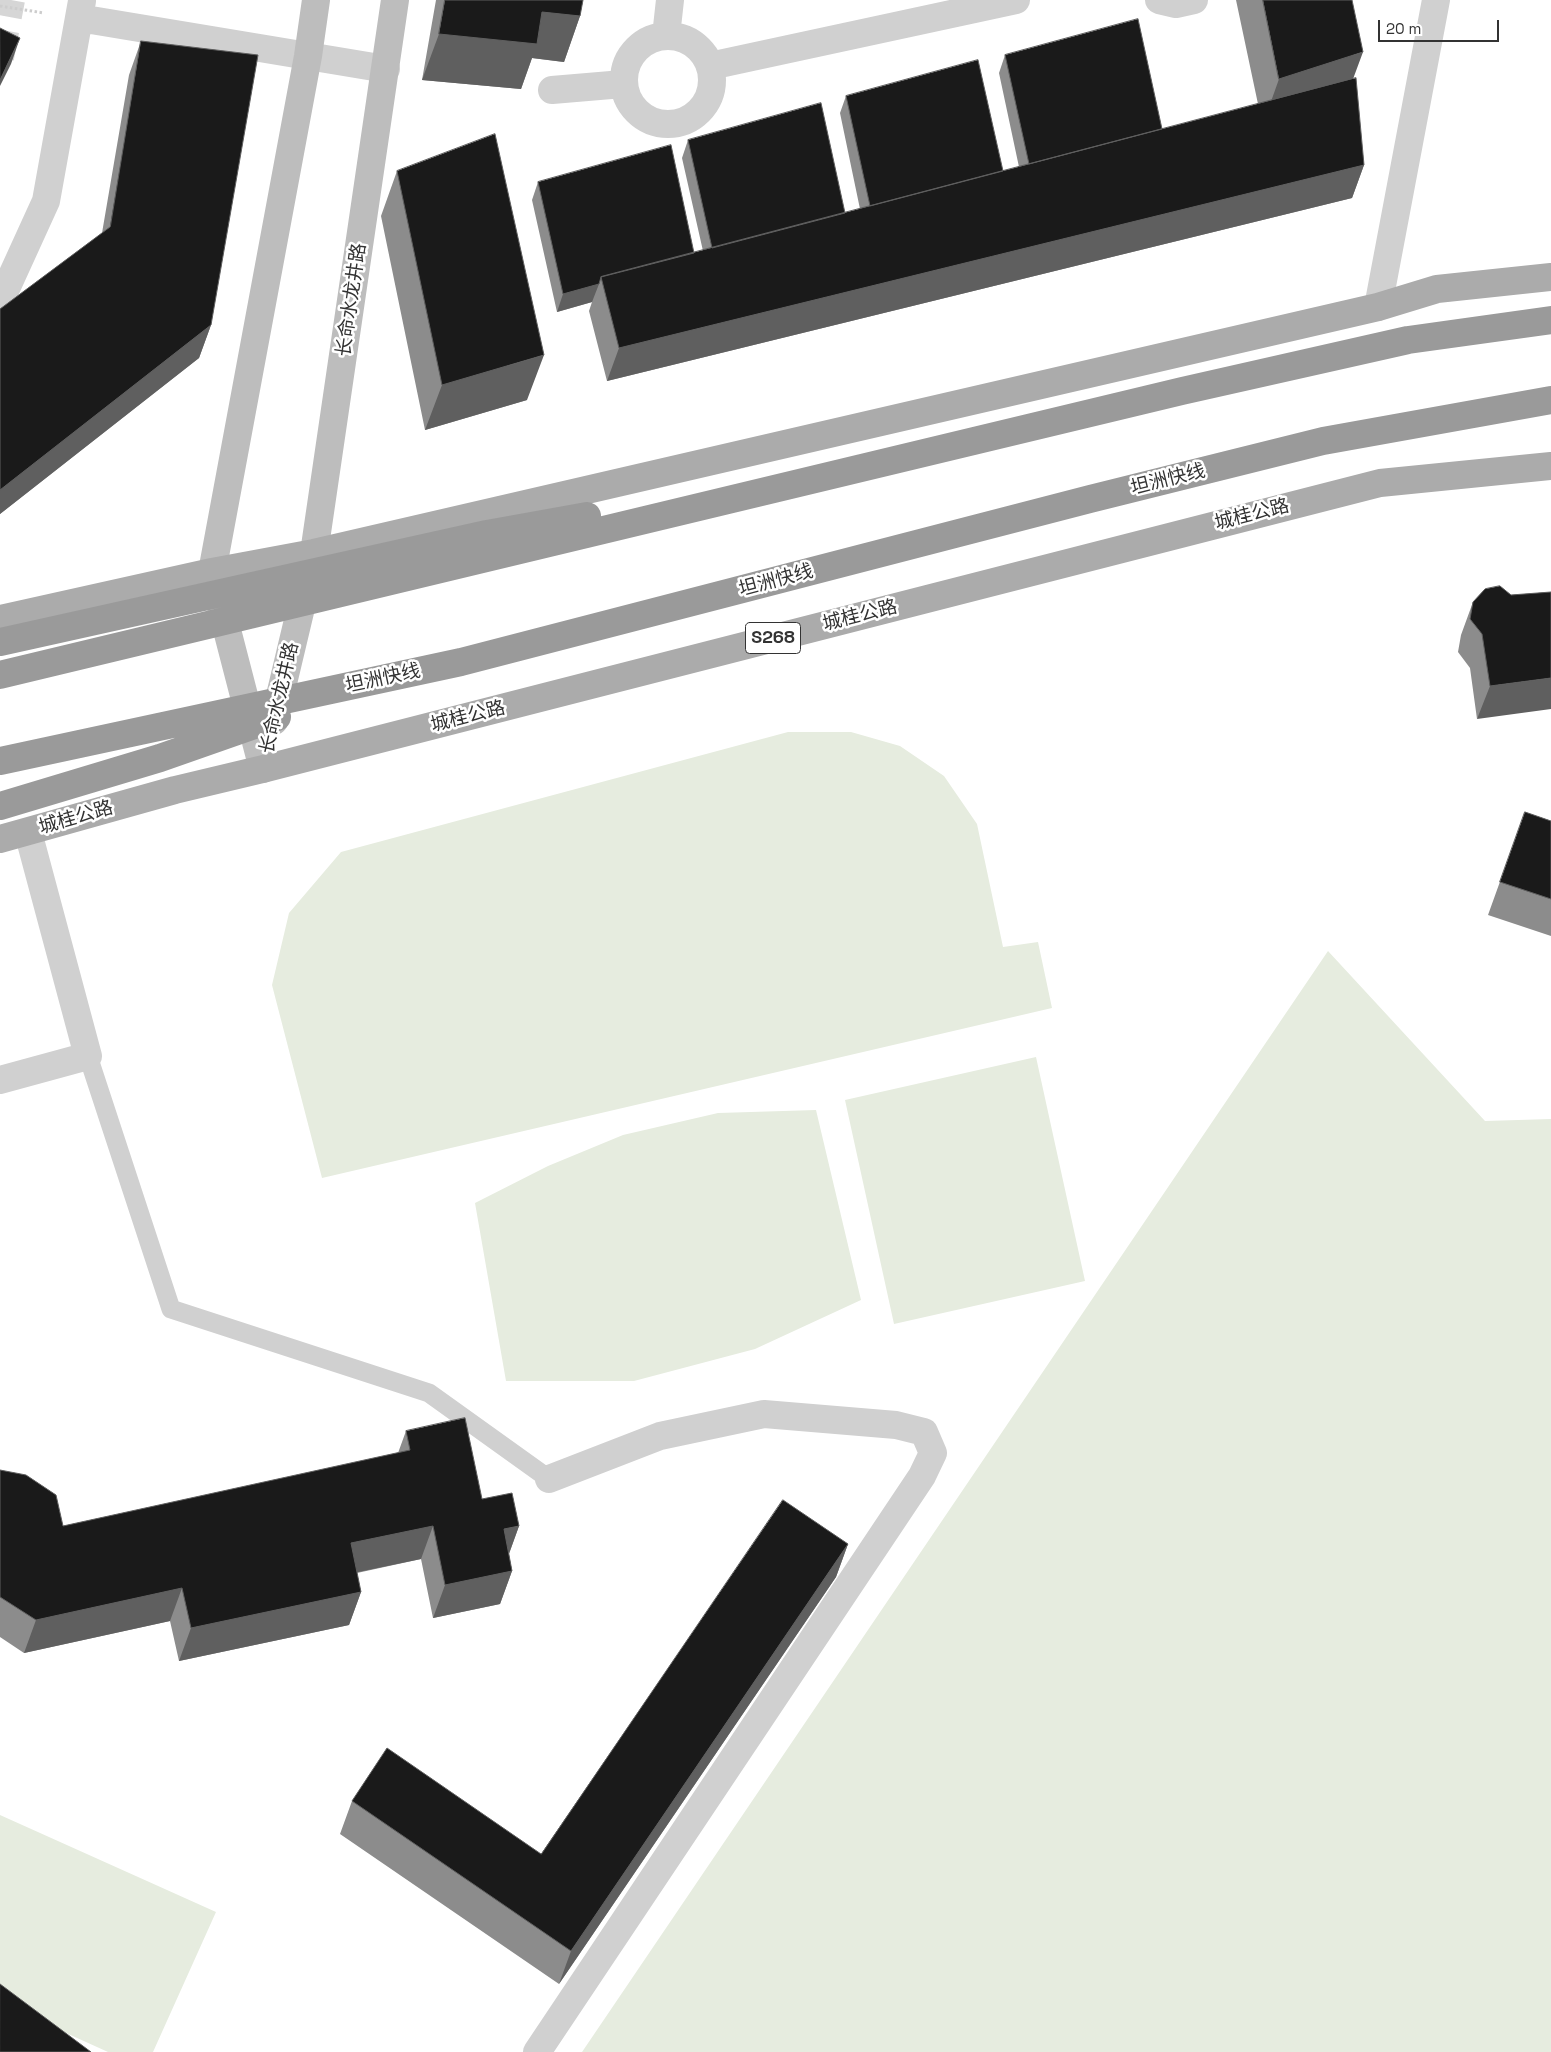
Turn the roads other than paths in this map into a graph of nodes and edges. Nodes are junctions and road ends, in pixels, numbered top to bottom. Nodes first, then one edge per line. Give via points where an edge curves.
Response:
1 (316, 0) edge
2 (395, 0) edge
3 (670, 0) edge
4 (1016, 0) edge
5 (1159, 0) edge
6 (1194, 0) edge
7 (1436, 0) edge
8 (80, 9) edge
9 (666, 36) junction
10 (308, 56) junction
11 (710, 66) junction
12 (386, 69) junction
13 (623, 84) junction
14 (552, 90) dead end
15 (1551, 277) edge
16 (0, 296) edge
17 (1378, 307) junction
18 (1551, 320) edge
19 (1551, 400) edge
20 (901, 458) junction
21 (1551, 466) edge
22 (314, 553) junction
23 (212, 572) junction
24 (0, 619) edge
25 (0, 642) edge
26 (0, 675) edge
27 (385, 679) junction
28 (0, 761) edge
29 (263, 769) junction
30 (0, 806) edge
31 (28, 832) junction
32 (0, 839) edge
33 (88, 1056) junction
34 (0, 1080) edge
35 (549, 1479) joint
36 (537, 2052) edge

1 - 10 street, 长命水龙井路
2 - 12 street, 长命水龙井路
3 - 9 street
4 - 11 street
5 - 6 street via 1176,4
7 - 17 street
8 - 10 street
8 - 16 street via 46,202 6,291
9 - 11 street via 680,37 693,43
9 - 13 street via 652,38 640,45 624,70
10 - 12 street
10 - 23 street, 长命水龙井路
11 - 13 street via 712,81 706,102 690,118 676,124 648,120 635,111
12 - 22 street, 长命水龙井路
13 - 14 street
15 - 17 main road via 1438,289
17 - 22 main road
18 - 20 highway, bridge via 1408,340
19 - 27 highway, 坦洲快线, bridge via 1323,441
20 - 25 highway, bridge via 488,534
20 - 26 highway, bridge
21 - 29 main road, 城桂公路 / S268 via 1380,483
22 - 23 main road
22 - 29 street, 长命水龙井路
23 - 24 main road
23 - 29 street, 长命水龙井路
27 - 28 highway, 坦洲快线, bridge
27 - 30 highway, bridge via 160,758
29 - 31 main road, 城桂公路 / S268 via 175,790
31 - 32 main road, 城桂公路 / S268
31 - 33 street
33 - 34 street
33 - 35 lane via 171,1309 429,1393
35 - 36 street via 660,1436 764,1414 896,1425 924,1432 933,1453 922,1476

